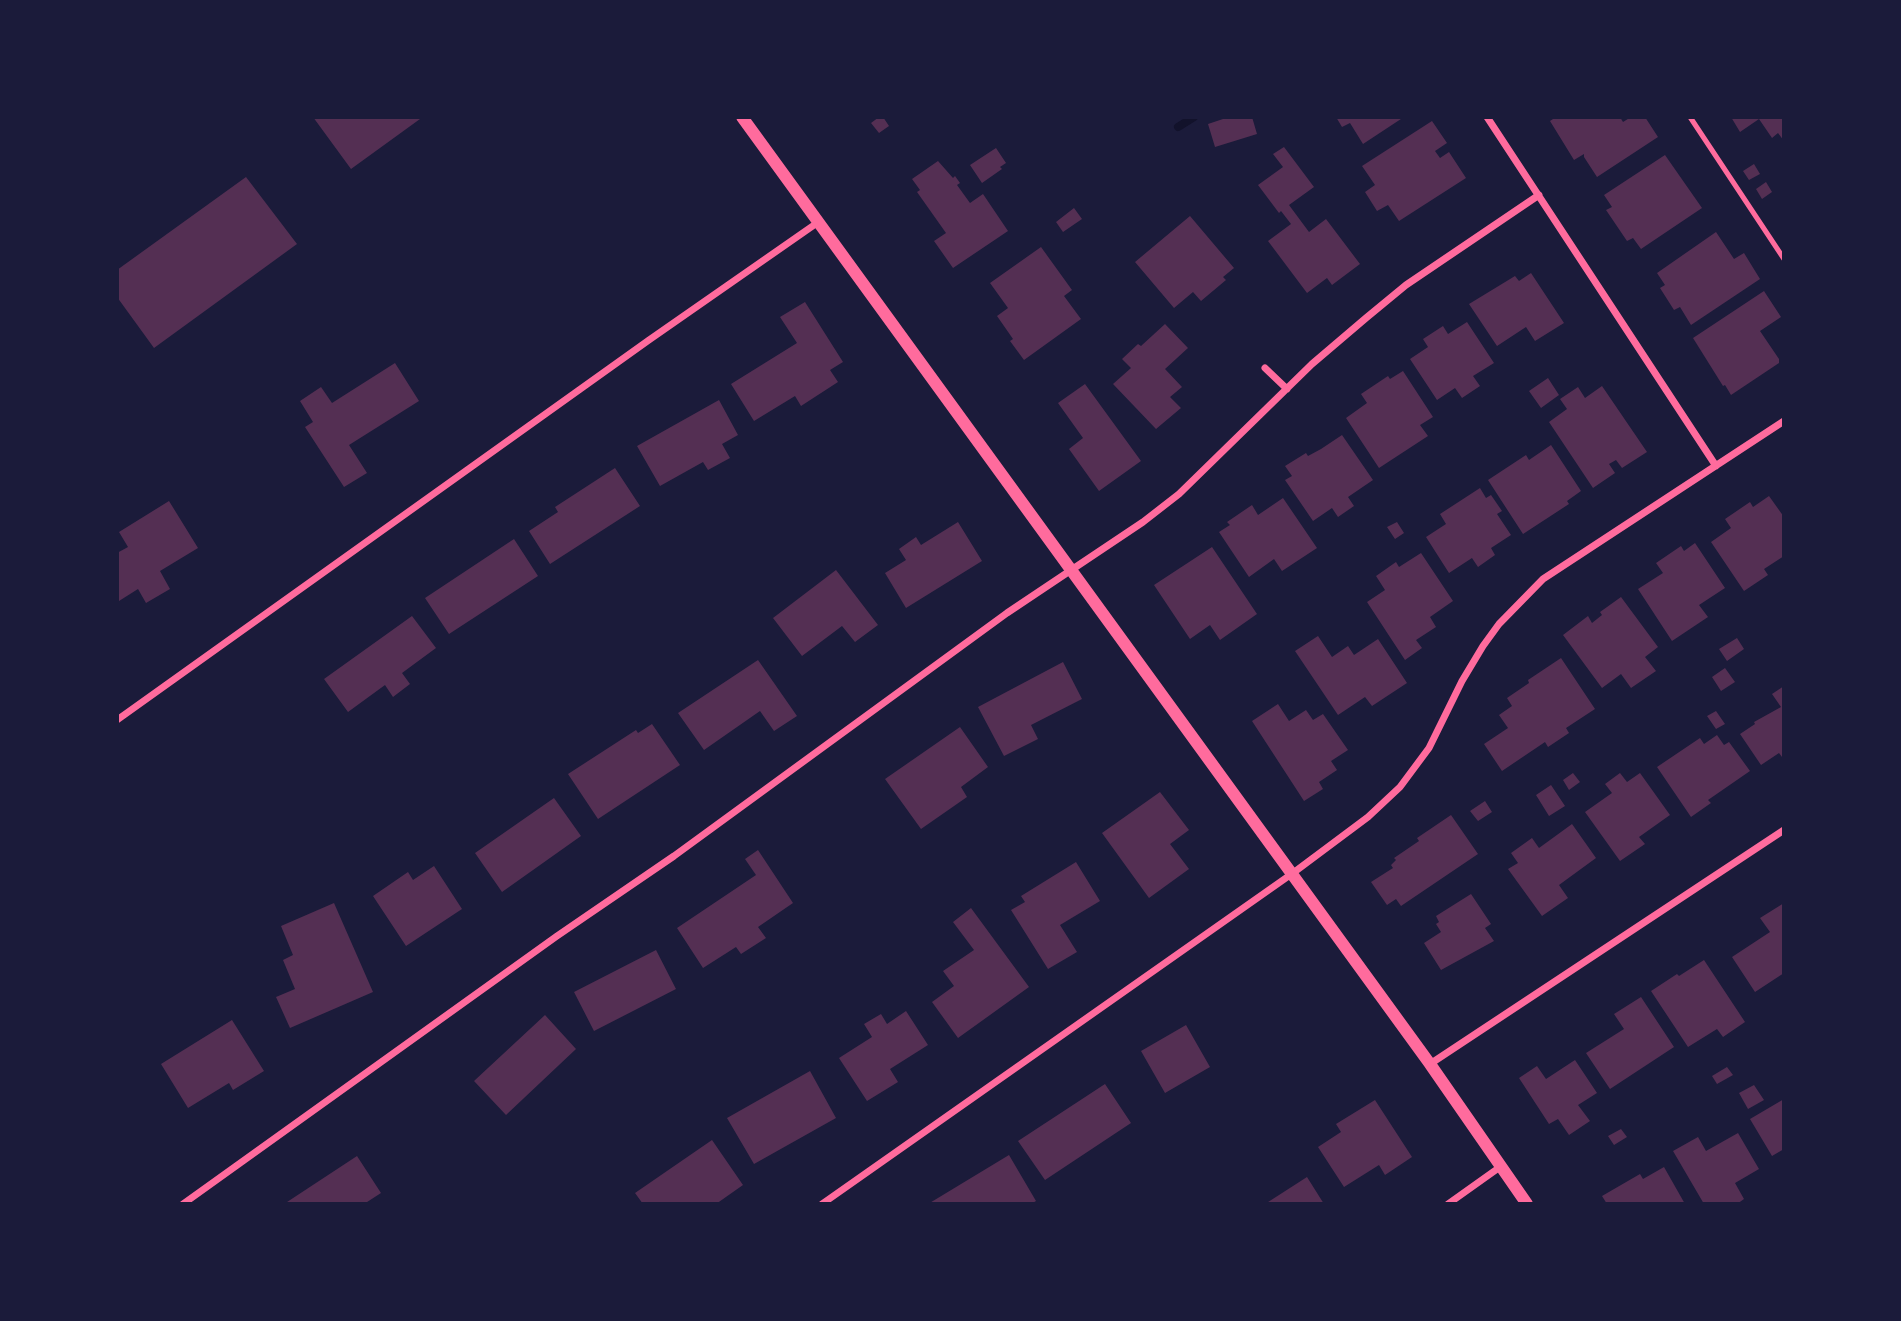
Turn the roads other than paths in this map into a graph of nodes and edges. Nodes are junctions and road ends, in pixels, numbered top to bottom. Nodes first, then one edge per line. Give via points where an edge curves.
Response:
1 (742, 117) edge
2 (1487, 117) edge
3 (1690, 117) edge
4 (1539, 195) junction
5 (817, 223) junction
6 (1784, 259) edge
7 (1265, 368) dead end
8 (1287, 389) junction
9 (1784, 421) edge
10 (1716, 466) junction
11 (1071, 571) junction
12 (117, 720) edge
13 (1784, 830) edge
14 (1293, 873) junction
15 (1430, 1064) junction
16 (1500, 1167) junction
17 (183, 1204) edge
18 (822, 1204) edge
19 (1448, 1204) edge
20 (1527, 1204) edge

1 - 5 street
2 - 4 street
3 - 6 lane
4 - 8 street via 1406,285
4 - 10 street
5 - 11 street
5 - 12 street
7 - 8 street
8 - 11 street via 1179,494
9 - 10 street
10 - 14 street via 1543,579 1476,655 1429,748 1400,787
11 - 14 street
11 - 17 street
13 - 15 street
14 - 15 street
14 - 18 street
15 - 16 street
16 - 19 street
16 - 20 street

